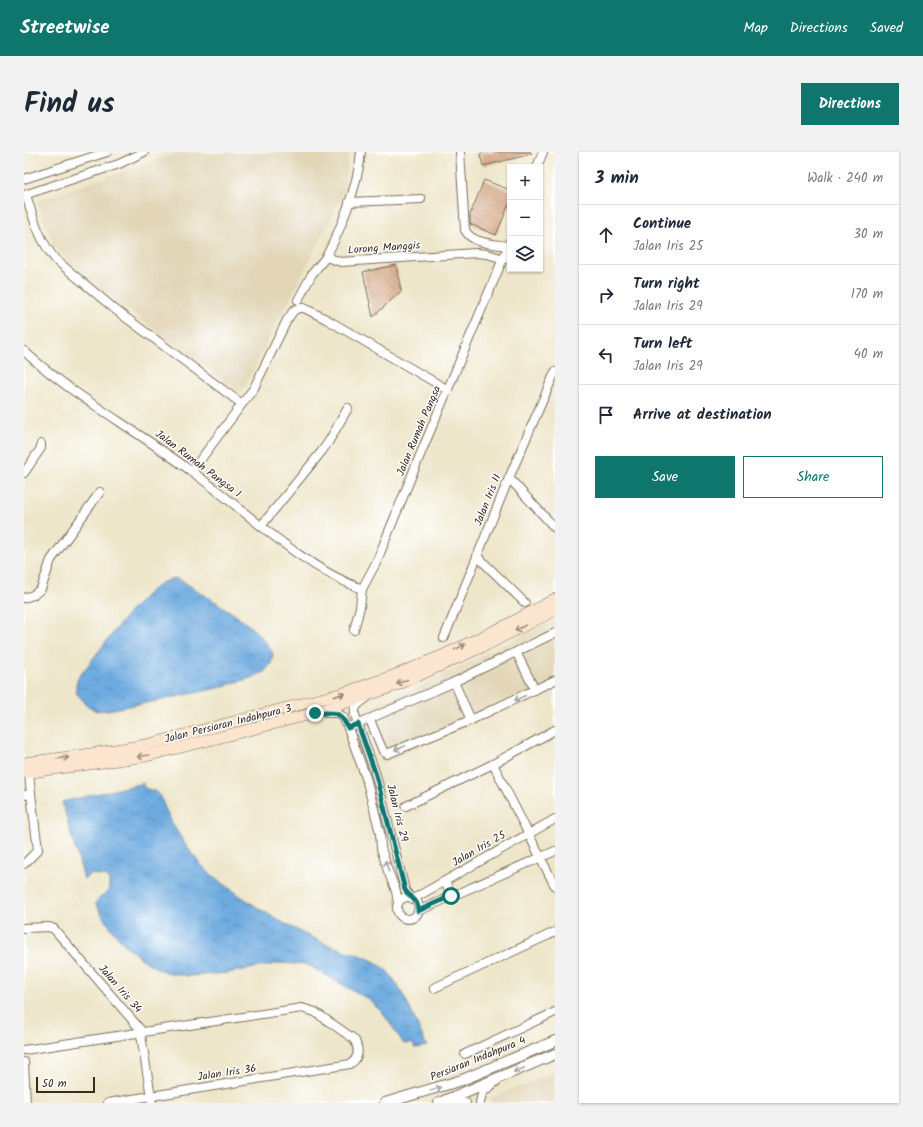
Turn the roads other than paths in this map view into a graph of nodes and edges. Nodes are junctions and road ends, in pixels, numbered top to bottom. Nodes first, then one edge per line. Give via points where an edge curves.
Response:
1 (107, 152) edge
2 (361, 152) edge
3 (460, 152) edge
4 (543, 152) edge
5 (138, 153) edge
6 (538, 164) edge
7 (24, 179) edge
8 (25, 195) edge
9 (421, 199) dead end
10 (349, 202) junction
11 (507, 244) edge
12 (507, 250) edge
13 (326, 257) junction
14 (504, 259) junction
15 (298, 300) dead end
16 (24, 351) edge
17 (555, 372) edge
18 (448, 390) junction
19 (242, 404) junction
20 (348, 408) dead end
21 (41, 444) dead end
22 (192, 471) junction
23 (24, 473) edge
24 (509, 478) junction
25 (100, 492) dead end
26 (261, 526) junction
27 (555, 528) edge
28 (477, 556) junction
29 (362, 589) junction
30 (24, 598) edge
31 (555, 599) edge
32 (525, 603) dead end
33 (555, 610) edge
34 (354, 630) dead end
35 (555, 633) edge
36 (444, 638) dead end
37 (516, 652) junction
38 (555, 680) edge
39 (454, 682) junction
40 (535, 690) junction
41 (371, 694) junction
42 (315, 713) junction
43 (370, 720) junction
44 (472, 720) junction
45 (358, 724) junction
46 (348, 728) junction
47 (555, 730) edge
48 (493, 764) junction
49 (26, 770) edge
50 (27, 794) edge
51 (406, 806) dead end
52 (555, 819) edge
53 (528, 833) junction
54 (555, 851) edge
55 (541, 858) junction
56 (24, 864) edge
57 (445, 881) junction
58 (555, 886) edge
59 (451, 896) junction
60 (412, 898) junction
61 (398, 903) junction
62 (418, 911) junction
63 (24, 928) edge
64 (555, 932) edge
65 (434, 988) dead end
66 (555, 1012) edge
67 (141, 1033) junction
68 (555, 1041) edge
69 (24, 1050) edge
70 (465, 1054) dead end
71 (555, 1054) edge
72 (24, 1062) edge
73 (504, 1076) junction
74 (152, 1100) edge
75 (442, 1102) edge
76 (26, 1103) edge
77 (108, 1103) edge
78 (385, 1103) edge
79 (466, 1103) edge
80 (480, 1103) edge

1 - 7 street
2 - 10 street, Lorong Manggis
3 - 11 street via 467,234 477,240
4 - 6 street
5 - 8 street via 119,164
8 - 19 street via 49,252 56,260 117,311
9 - 10 street
10 - 13 street, Lorong Manggis
12 - 14 street, Jalan Rumah Pangsa
13 - 14 street, Lorong Manggis via 341,262 476,253
13 - 15 street via 312,274
14 - 18 street, Jalan Rumah Pangsa
16 - 22 street, Jalan Rumah Pangsa 1 via 45,370
17 - 24 street, Jalan Iris 11
18 - 19 street via 326,319 300,308 294,310 287,320 254,388
18 - 29 street, Jalan Rumah Pangsa via 376,563
19 - 22 street
20 - 26 street via 322,451
21 - 23 street via 41,448
22 - 26 street, Jalan Rumah Pangsa 1
24 - 27 street
24 - 28 street, Jalan Iris 11
25 - 30 street via 51,560 41,589
26 - 29 street, Jalan Rumah Pangsa 1 via 323,570
28 - 32 street
28 - 36 street, Jalan Iris 11
29 - 34 street, Jalan Rumah Pangsa
49 -> 31 main road, Jalan Persiaran Indahpura 3 via 84,755 146,745 347,692 444,655
33 -> 41 main road, Jalan Persiaran Indahpura 3 via 486,645
35 - 37 street
37 - 39 street
37 - 40 street
38 - 40 street
39 - 43 street
39 - 44 street
40 -> 44 street
41 - 42 main road, Jalan Persiaran Indahpura 3
41 - 45 street, Jalan Iris 29 via 356,706 354,711
42 - 46 street, Jalan Iris 29 via 338,713
42 -> 49 main road, Jalan Persiaran Indahpura 3 via 146,756
44 -> 43 street via 385,754
43 - 45 street
45 - 46 street
45 - 60 street, Jalan Iris 29 via 376,775 405,890
61 -> 46 street, Jalan Iris 29 via 381,848 380,833 366,778
47 - 48 street
48 - 51 street
48 - 53 street
49 - 50 street
50 - 56 street via 38,850
52 - 53 street, Jalan Iris 25
53 - 55 street
53 - 57 street, Jalan Iris 25
54 - 55 street
55 - 58 street
55 - 59 street
57 - 59 street
57 - 60 street, Jalan Iris 25
59 - 62 street
60 - 61 street via 405,898
60 - 62 street via 417,903
61 - 62 street via 397,910 400,916 410,918
63 - 67 street, Jalan Iris 34 via 54,929
64 - 65 street
66 - 70 street
67 - 69 street
67 - 74 street, Jalan Iris 34
67 - 74 street, Jalan Iris 36 via 305,1008 354,1039 357,1046 358,1053 354,1062 350,1064
78 -> 68 street, Persiaran Indahpura 4 via 462,1080
71 -> 73 street
72 - 76 street
73 - 75 street
73 - 80 street via 482,1092
74 - 77 street, Jalan Iris 36
75 - 79 street

